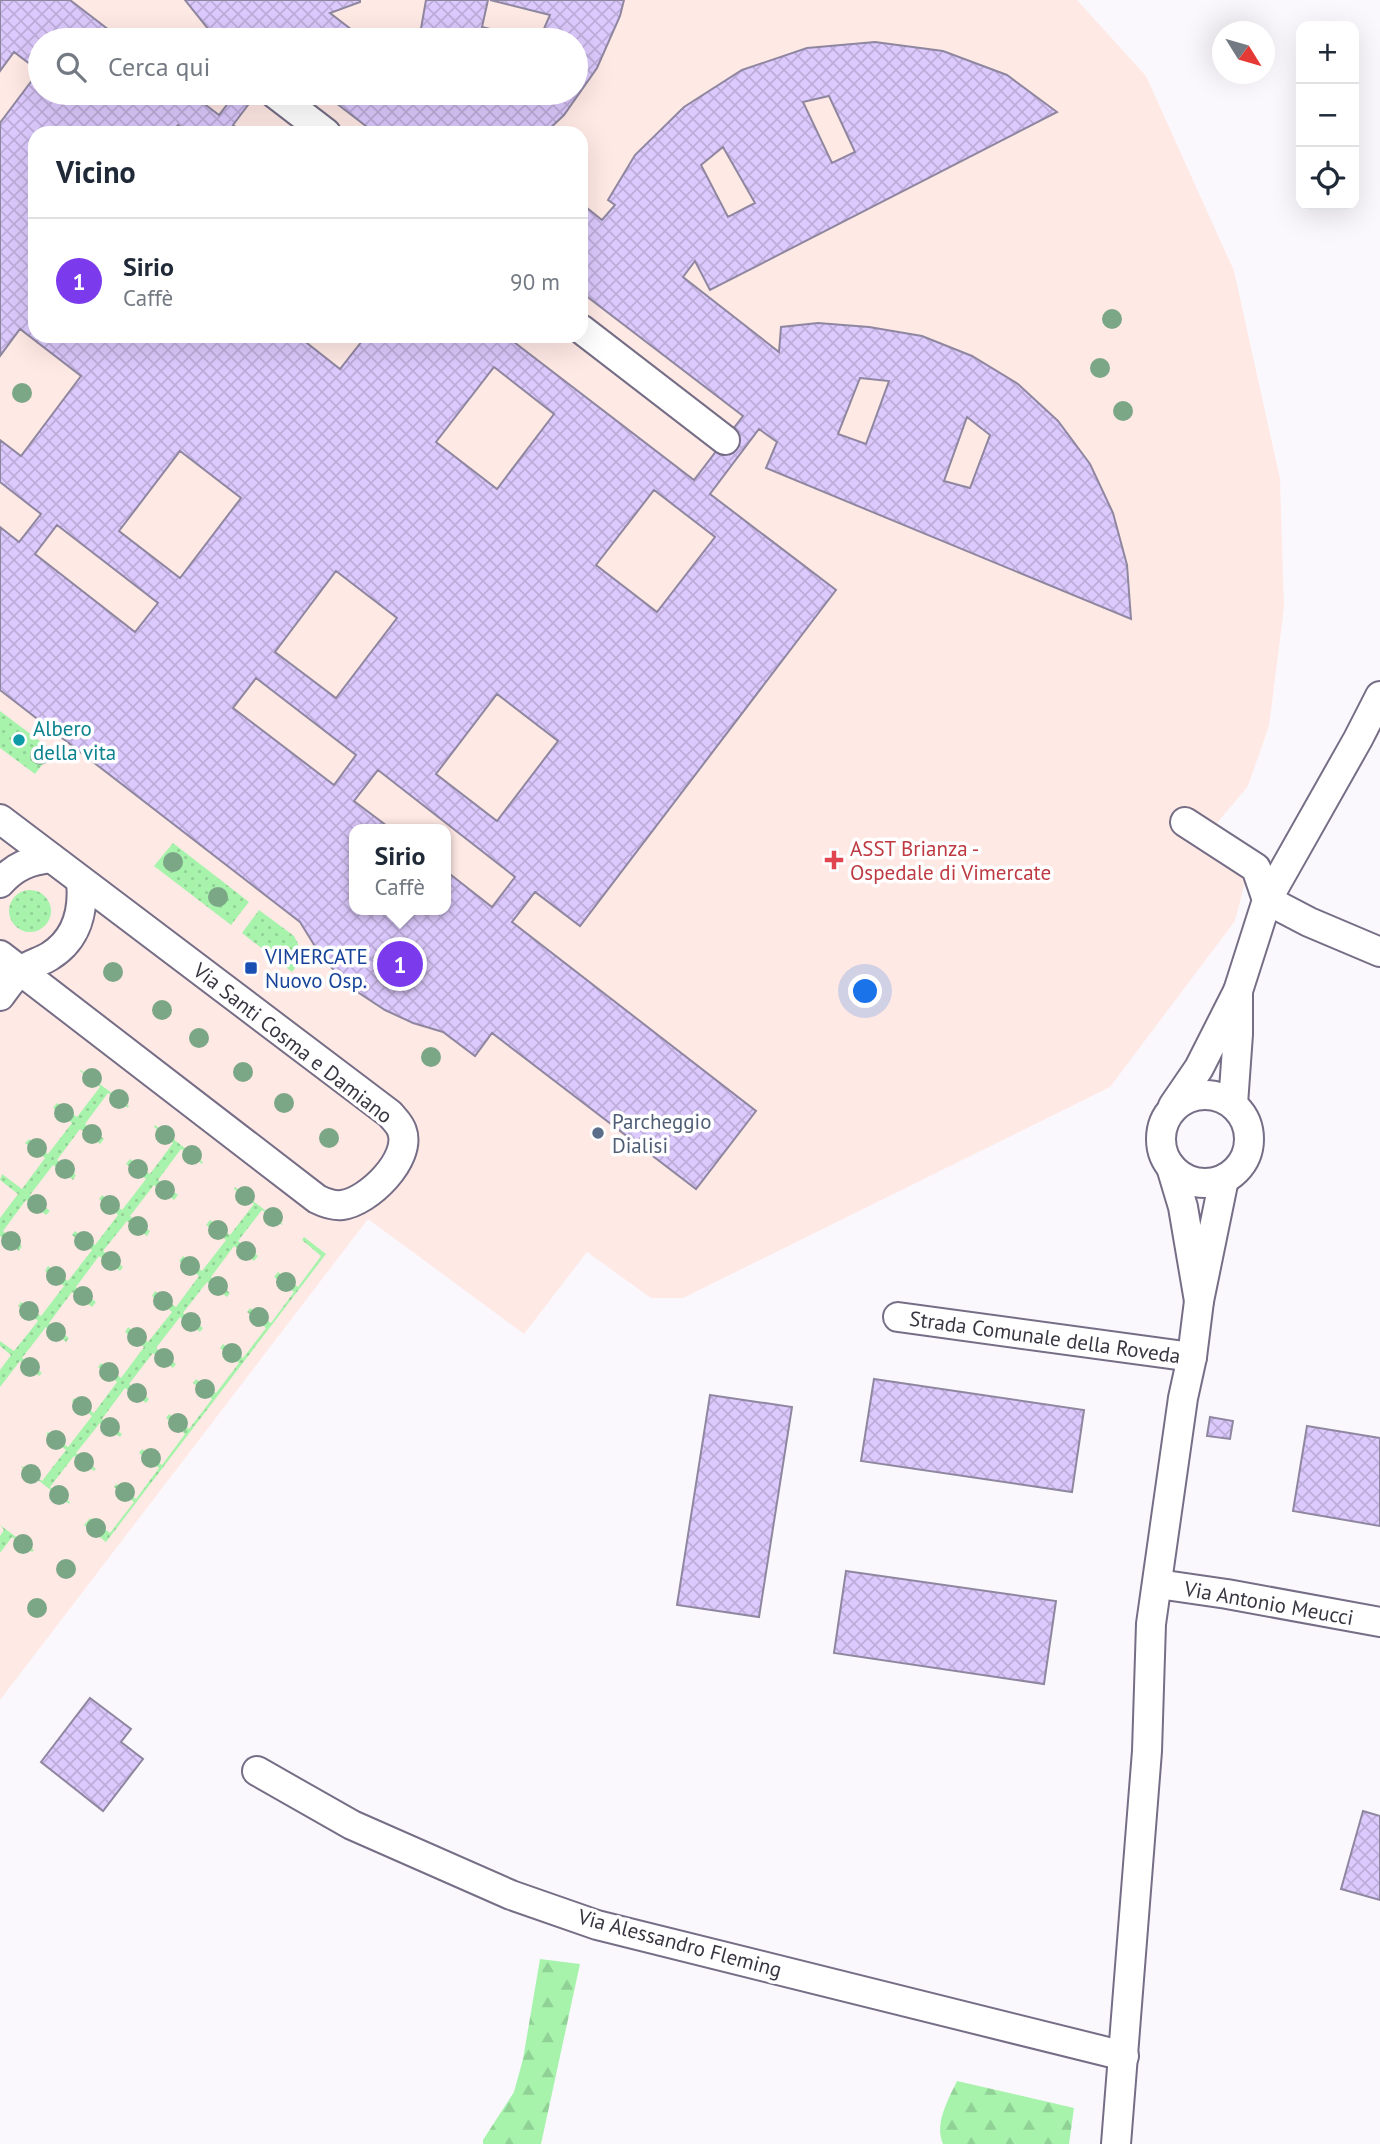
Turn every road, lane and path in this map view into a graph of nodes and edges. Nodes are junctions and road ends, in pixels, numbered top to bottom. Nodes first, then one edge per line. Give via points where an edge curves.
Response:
1 (290, 105) edge
2 (317, 126) edge
3 (588, 334) edge
4 (725, 440) dead end
5 (1380, 696) edge
6 (0, 819) edge
7 (1185, 822) dead end
8 (51, 858) junction
9 (81, 881) junction
10 (0, 883) edge
11 (1267, 900) junction
12 (1380, 952) edge
13 (10, 963) edge
14 (1238, 991) junction
15 (0, 996) edge
16 (1233, 1104) junction
17 (1168, 1114) junction
18 (1171, 1167) junction
19 (1224, 1179) junction
20 (1199, 1301) junction
21 (898, 1317) dead end
22 (1192, 1357) junction
23 (1158, 1584) junction
24 (1380, 1622) edge
25 (257, 1771) dead end
26 (1124, 2056) junction
27 (1116, 2144) edge

1 - 2 street
3 - 4 street
5 - 11 street, Strada Comunale della Roveda
6 - 8 street, Via Santi Cosma e Damiano
7 - 11 street via 1256,868
8 - 9 street, Via Santi Cosma e Damiano
8 - 10 street via 20,865
9 - 13 street via 79,922 67,941 52,955
9 - 13 street, Via Santi Cosma e Damiano via 390,1114 404,1141 393,1169 370,1192 345,1205 317,1199
11 - 12 street
11 - 14 street, Strada Comunale della Roveda
13 - 15 street
14 - 16 street, Strada Comunale della Roveda
14 - 17 street, Strada Comunale della Roveda via 1199,1068
16 - 17 street via 1205,1094 1178,1103
16 - 19 street, Strada Comunale della Roveda via 1246,1122 1249,1144 1237,1170
17 - 18 street, Strada Comunale della Roveda via 1161,1141
18 - 19 street via 1195,1182
18 - 20 street, Strada Comunale della Roveda via 1183,1207
19 - 20 street, Strada Comunale della Roveda
20 - 22 street, Strada Comunale della Roveda
21 - 22 street, Strada Comunale della Roveda
22 - 23 street, Strada Comunale della Roveda
23 - 24 street, Via Antonio Meucci
23 - 26 street via 1151,1624 1147,1751
25 - 26 street, Via Alessandro Fleming via 352,1825 511,1895 597,1925
26 - 27 street

